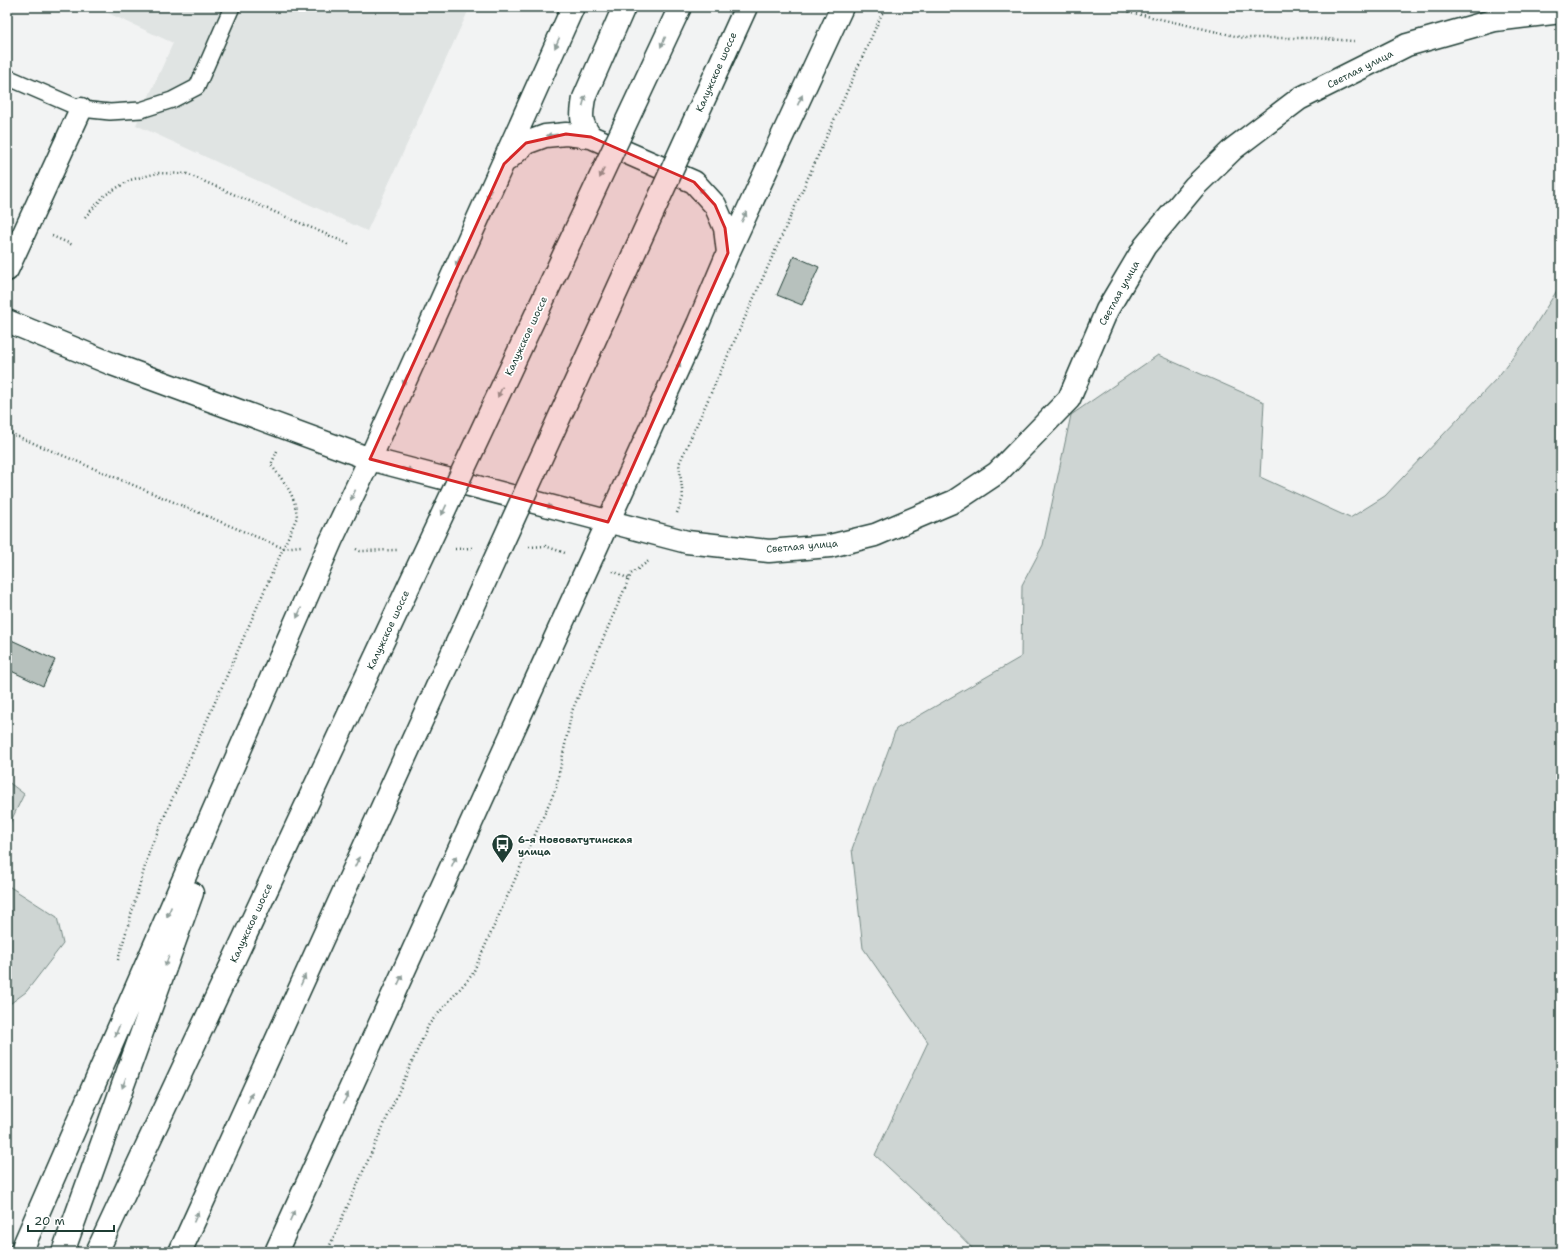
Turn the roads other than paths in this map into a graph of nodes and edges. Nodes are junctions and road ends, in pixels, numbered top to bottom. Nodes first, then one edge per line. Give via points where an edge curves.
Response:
1 (232, 7) edge
2 (573, 7) edge
3 (624, 7) edge
4 (680, 7) edge
5 (746, 7) edge
6 (842, 7) edge
7 (1561, 12) edge
8 (7, 77) edge
9 (81, 108) junction
10 (591, 137) junction
11 (504, 164) junction
12 (728, 253) junction
13 (7, 270) edge
14 (7, 321) edge
15 (370, 459) junction
16 (608, 522) junction
17 (261, 700) junction
18 (21, 1252) edge
19 (63, 1252) edge
20 (97, 1252) edge
21 (180, 1252) edge
22 (276, 1252) edge

1 - 9 lane via 197,87 172,100 141,110 110,112
2 -> 11 main road
10 -> 3 main road via 584,128 581,115 584,98
4 -> 20 main road, Калужское шоссе, bridge
21 -> 5 main road, Калужское шоссе, bridge
12 -> 6 main road
7 - 16 main road, Светлая улица via 1495,20 1407,45 1299,99 1233,149 1194,187 1145,246 1107,310 1069,399 997,473 955,501 875,535 830,546 769,551 687,542
8 - 9 lane
9 - 13 main road
10 -> 11 main road via 566,134 545,136 526,143
12 -> 10 main road via 725,228 715,205 694,182
11 -> 15 main road via 474,225
16 -> 12 main road
14 - 15 main road, Светлая улица via 112,364
15 -> 16 main road, Светлая улица
15 -> 17 main road
22 -> 16 main road
17 -> 18 main road
17 -> 19 main road

